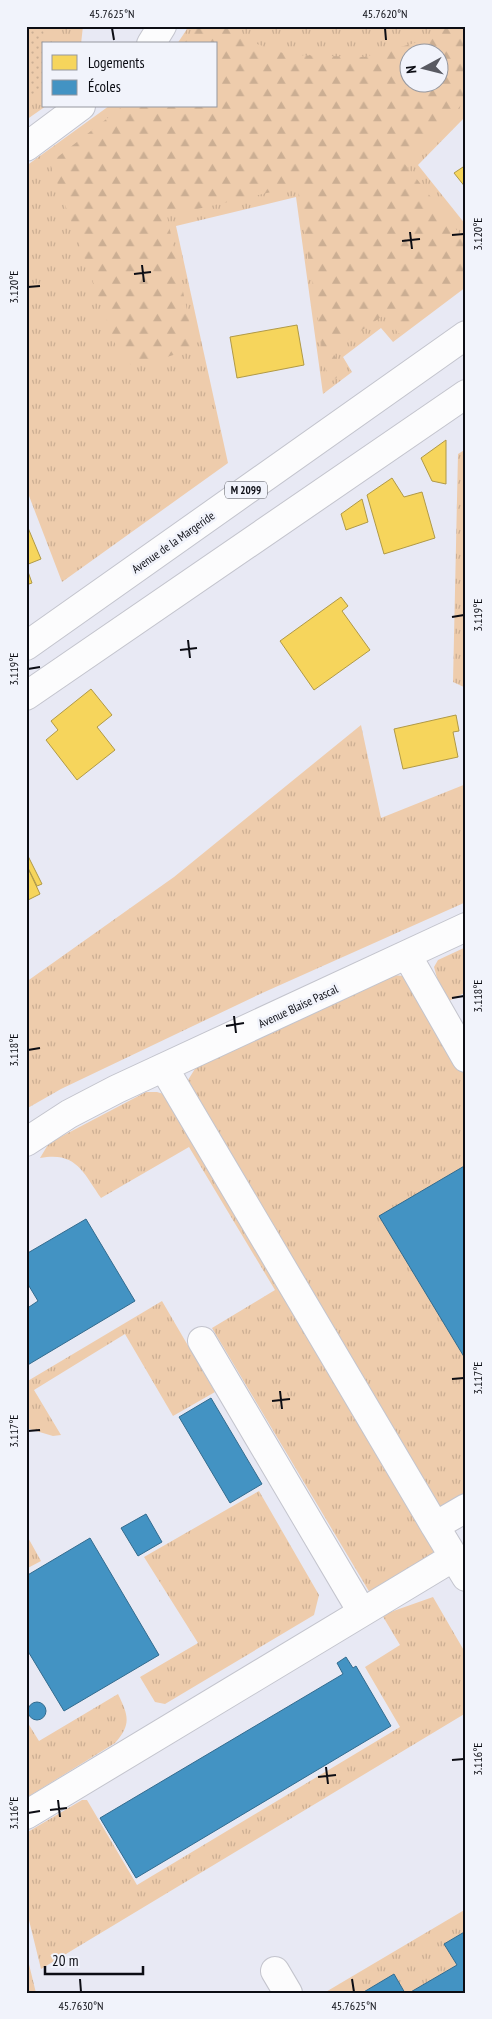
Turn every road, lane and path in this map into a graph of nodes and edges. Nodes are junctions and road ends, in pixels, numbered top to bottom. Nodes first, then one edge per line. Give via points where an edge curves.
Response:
1 (162, 26) edge
2 (153, 42) edge
3 (78, 108) edge
4 (26, 147) edge
5 (466, 335) edge
6 (466, 394) edge
7 (26, 646) edge
8 (26, 696) edge
9 (466, 927) edge
10 (407, 955) junction
11 (466, 1058) edge
12 (164, 1068) junction
13 (26, 1142) edge
14 (202, 1341) dead end
15 (466, 1508) edge
16 (435, 1526) junction
17 (460, 1567) edge
18 (362, 1612) junction
19 (26, 1815) edge

1 - 2 main road
3 - 4 main road
5 - 7 main road, Avenue de la Margeride / M 2099
6 - 8 main road
9 - 10 main road, Avenue Blaise Pascal
10 - 11 main road
10 - 12 main road, Avenue Blaise Pascal
12 - 13 main road, Avenue Blaise Pascal via 69,1114
12 - 16 main road
14 - 18 main road
15 - 16 main road
16 - 17 main road
17 - 18 main road
18 - 19 main road

